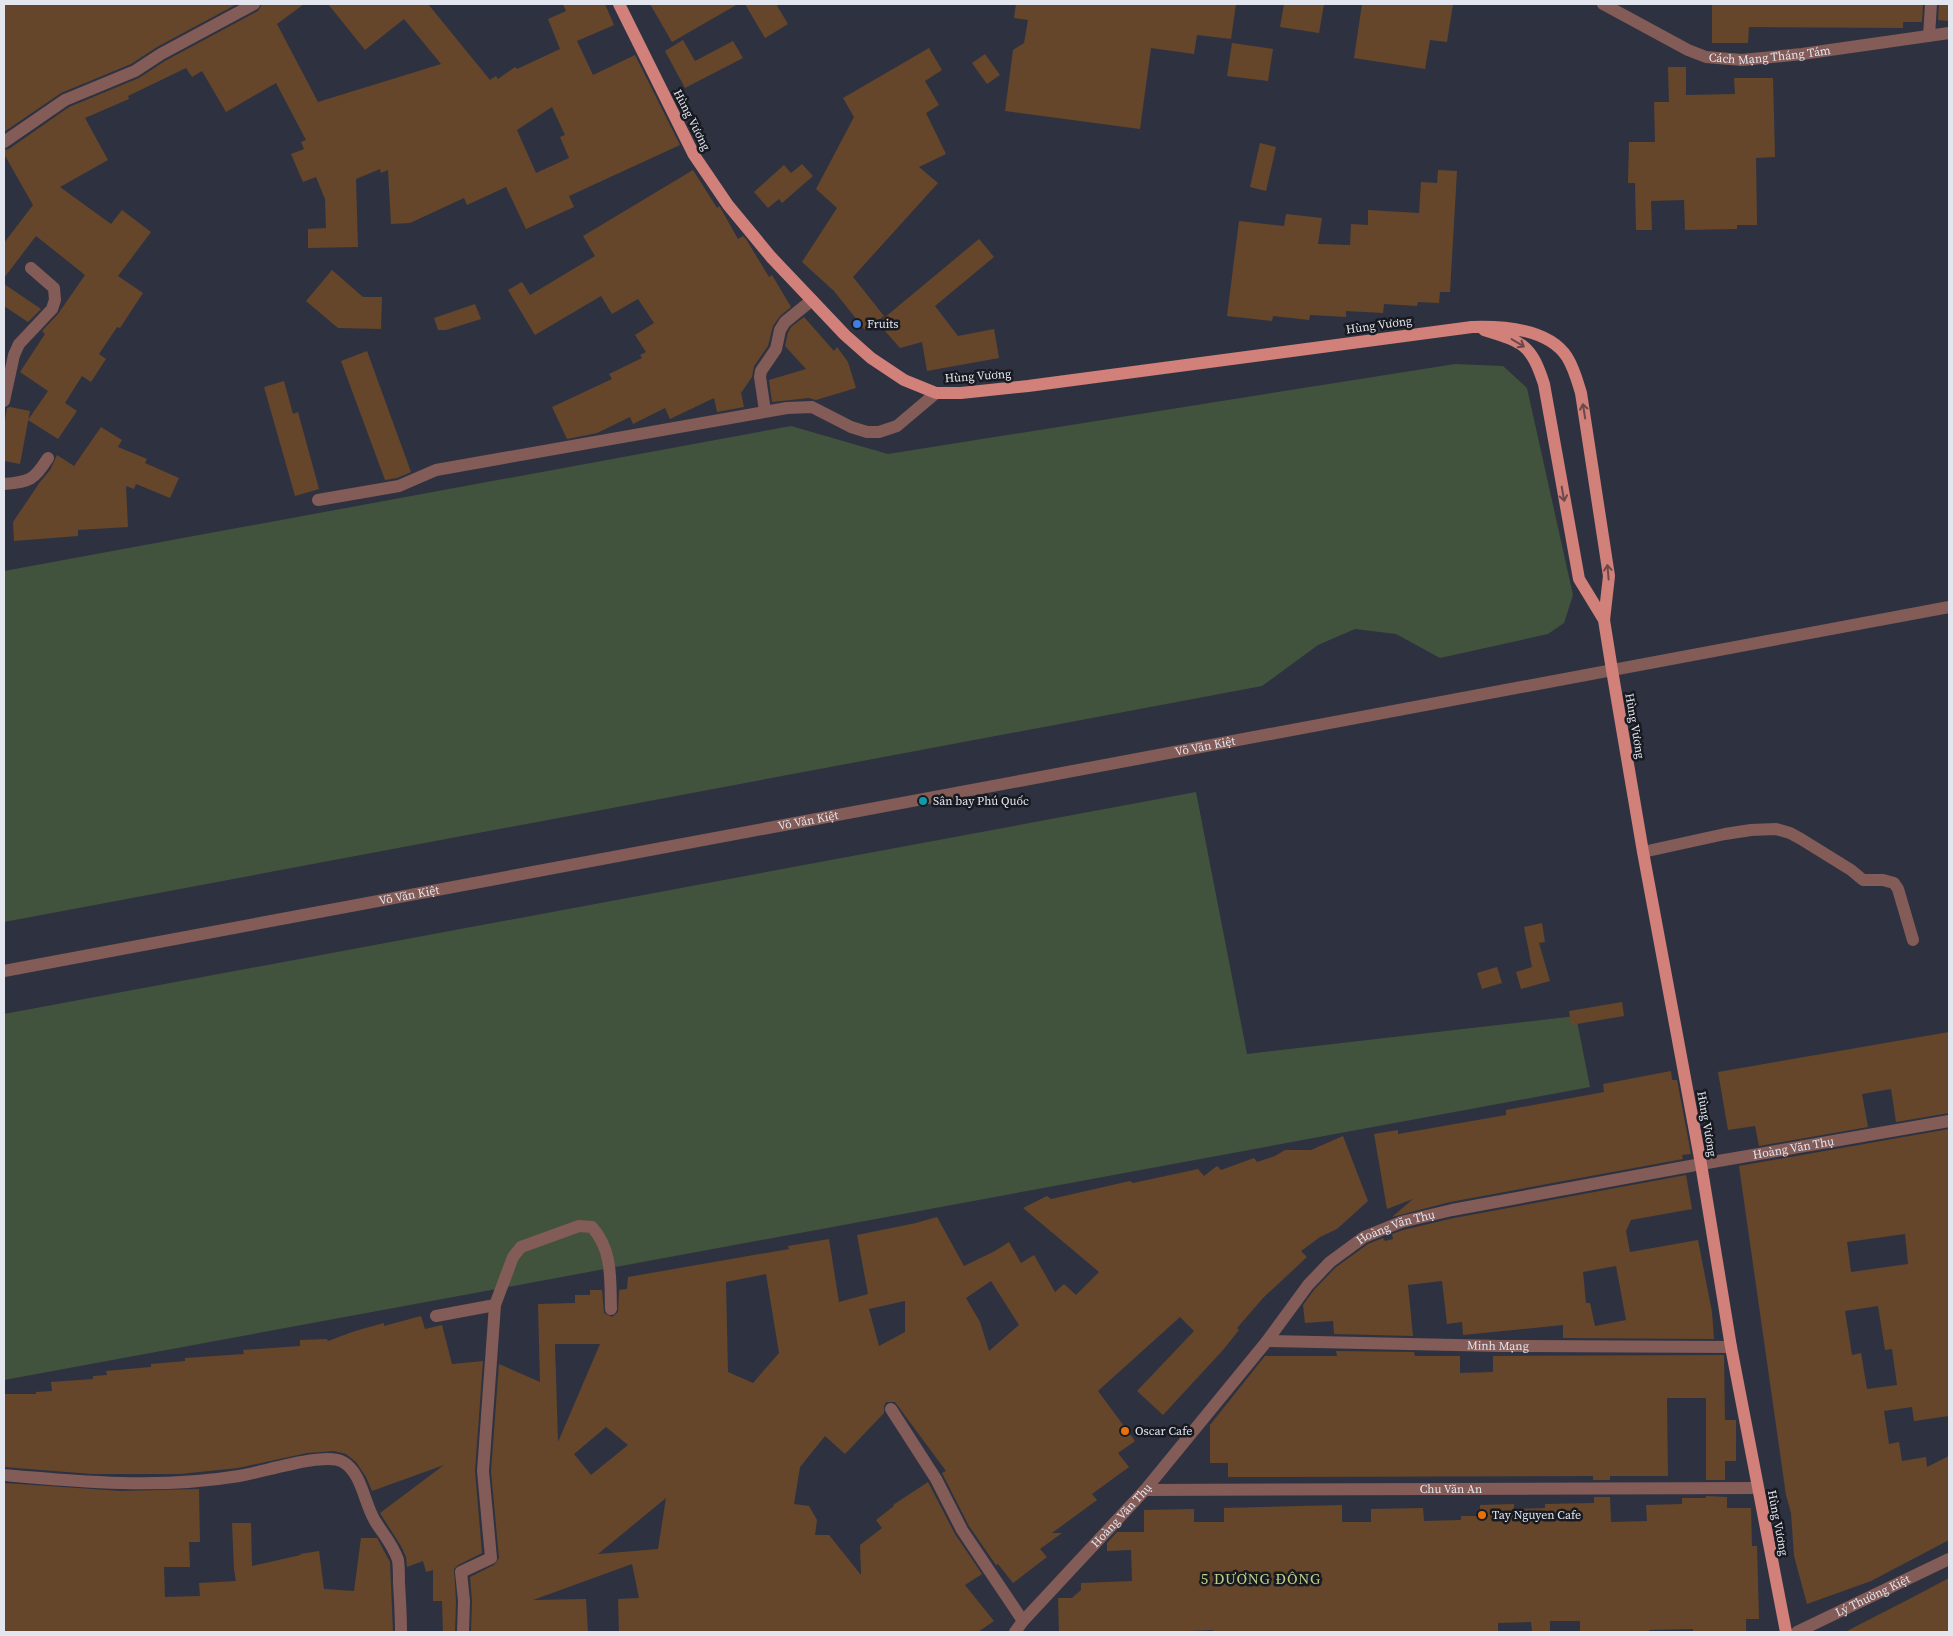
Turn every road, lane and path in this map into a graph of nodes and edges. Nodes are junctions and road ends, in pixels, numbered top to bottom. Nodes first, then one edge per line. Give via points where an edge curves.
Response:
1 (254, 4) edge
2 (619, 4) edge
3 (1602, 4) edge
4 (1930, 4) edge
5 (1949, 33) edge
6 (1929, 36) junction
7 (4, 142) edge
8 (31, 268) dead end
9 (812, 300) junction
10 (1472, 327) junction
11 (936, 393) junction
12 (4, 400) edge
13 (765, 411) junction
14 (48, 458) dead end
15 (4, 484) edge
16 (318, 500) dead end
17 (1949, 607) edge
18 (1604, 620) junction
19 (1612, 670) junction
20 (1643, 852) junction
21 (1913, 940) dead end
22 (4, 971) edge
23 (1949, 1121) edge
24 (1701, 1164) junction
25 (495, 1305) junction
26 (611, 1309) dead end
27 (436, 1316) dead end
28 (1267, 1341) junction
29 (1730, 1347) junction
30 (892, 1409) dead end
31 (4, 1475) edge
32 (1756, 1488) junction
33 (1145, 1490) junction
34 (1949, 1559) edge
35 (1023, 1622) junction
36 (401, 1632) edge
37 (462, 1632) edge
38 (1015, 1632) edge
39 (1786, 1632) edge
40 (1797, 1632) edge

1 - 7 street via 135,71 65,100
2 - 9 main road, Hùng Vương via 694,156 728,205
3 - 6 street, Cách Mạng Tháng Tám via 1706,57 1742,60
4 - 6 street
5 - 6 street, Cách Mạng Tháng Tám
8 - 12 street via 54,288 55,300 52,309 19,344 10,366
9 - 11 main road, Hùng Vương via 870,358 904,380
9 - 13 street via 785,322 776,349 761,371
10 - 11 main road, Hùng Vương via 1028,386
10 -> 18 main road, Hùng Vương via 1510,338 1524,347 1536,361 1544,384 1578,579
18 -> 10 main road, Hùng Vương via 1609,576 1581,393 1574,370 1566,355 1535,334 1503,326
11 - 13 street via 897,426 880,432 851,427 812,407
13 - 16 street via 436,470 399,486
14 - 15 street via 31,480
17 - 19 street, Võ Văn Kiệt
18 - 19 main road, Hùng Vương
19 - 20 main road, Hùng Vương
19 - 22 street, Võ Văn Kiệt
20 - 21 street via 1751,830 1790,832 1863,880 1894,883
20 - 24 main road, Hùng Vương
23 - 24 street, Hoàng Văn Thụ
24 - 28 street, Hoàng Văn Thụ via 1452,1210 1401,1222 1364,1237 1330,1262 1308,1285
24 - 29 main road, Hùng Vương
25 - 26 street via 513,1257 522,1247 579,1226 592,1227 608,1255
25 - 27 street
25 - 37 street via 483,1471 491,1558 461,1572 464,1601
28 - 29 street, Minh Mạng
28 - 33 street, Hoàng Văn Thụ
29 - 32 main road, Hùng Vương
30 - 35 street via 936,1479 962,1530
31 - 36 street via 84,1482 172,1483 239,1476 309,1460 342,1461 358,1480 375,1521 389,1539 398,1561
32 - 33 street, Chu Văn An
32 - 39 main road, Hùng Vương
33 - 35 street, Hoàng Văn Thụ
34 - 40 street, Lý Thường Kiệt
35 - 38 street, Hoàng Văn Thụ

